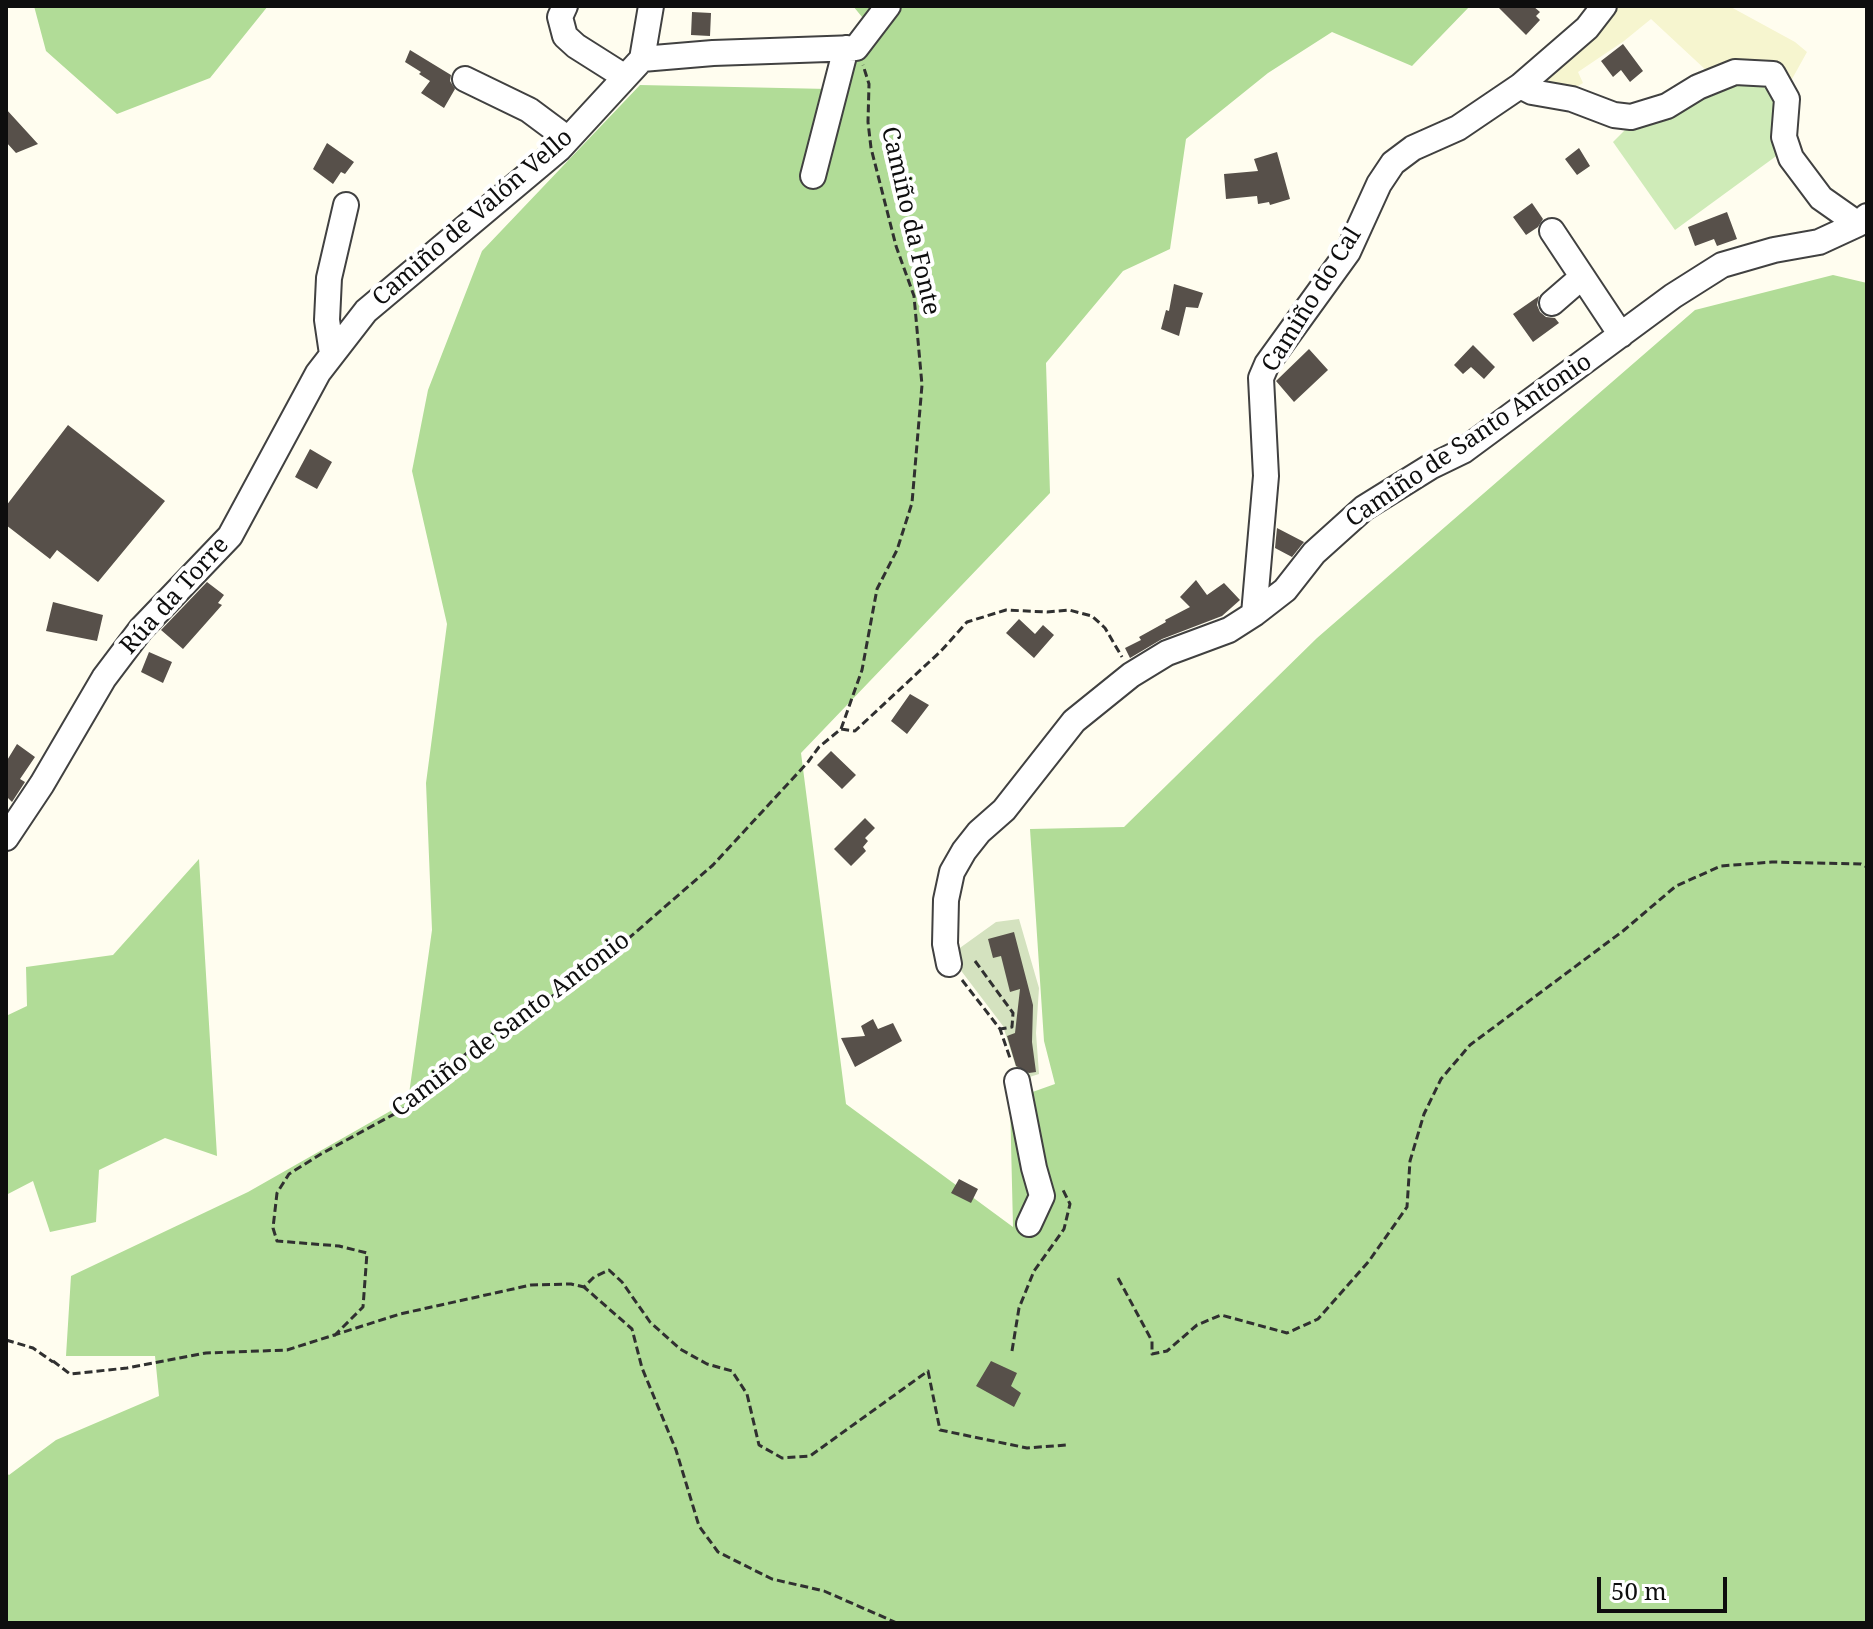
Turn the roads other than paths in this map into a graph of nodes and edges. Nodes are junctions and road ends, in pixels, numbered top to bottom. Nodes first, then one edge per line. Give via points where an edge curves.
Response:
1 (565, 6) edge
2 (651, 6) edge
3 (888, 6) edge
4 (1604, 6) edge
5 (851, 48) junction
6 (642, 59) junction
7 (625, 77) junction
8 (465, 79) dead end
9 (1520, 86) junction
10 (568, 139) junction
11 (813, 176) dead end
12 (346, 205) dead end
13 (1862, 220) edge
14 (1552, 231) dead end
15 (1582, 277) junction
16 (1552, 303) dead end
17 (366, 311) joint
18 (1621, 335) junction
19 (332, 354) junction
20 (1254, 614) junction
21 (6, 838) edge
22 (949, 964) road end
23 (1017, 1081) dead end
24 (1029, 1224) dead end

1 - 7 street via 560,17 565,36
2 - 6 street
3 - 5 street
4 - 9 street, Camiño do Cal via 1587,28
5 - 6 street
5 - 11 street
6 - 7 street, Camiño de Valón Vello
7 - 10 street, Camiño de Valón Vello
8 - 10 street via 529,110
9 - 13 street via 1631,117 1667,106 1735,72 1773,74 1787,99 1784,137 1791,158 1821,198
9 - 20 street, Camiño do Cal via 1393,163 1348,252 1267,364 1261,378 1266,476
10 - 17 street, Camiño de Valón Vello
12 - 19 street via 329,278
13 - 18 street, Camiño de Santo Antonio via 1819,242 1722,265
14 - 15 street
15 - 16 street
15 - 18 street
17 - 19 street, Rúa da Torre
18 - 20 street, Camiño de Santo Antonio via 1463,451 1364,508 1314,553 1285,590
19 - 21 street, Rúa da Torre via 230,536 141,629 104,678
20 - 22 street, Camiño de Santo Antonio via 1229,630 1167,653 1074,721 1004,810 979,832 952,872 946,900
23 - 24 street via 1042,1196

